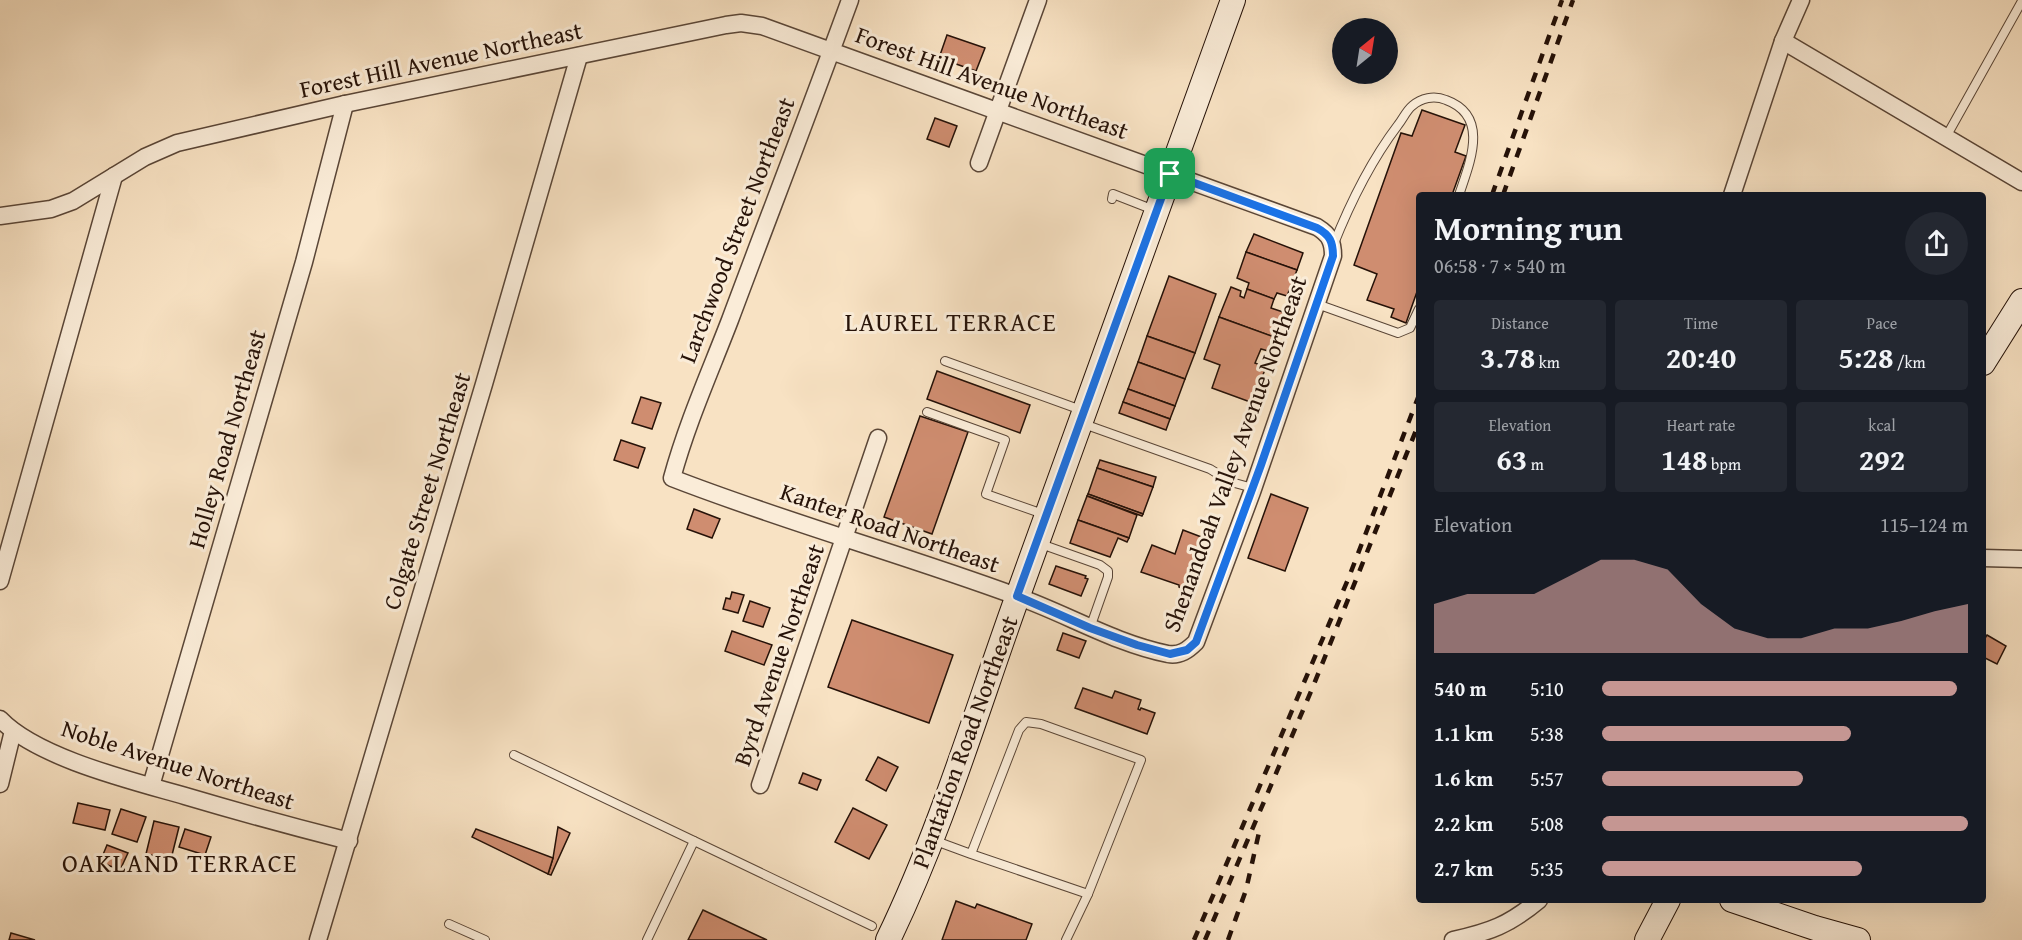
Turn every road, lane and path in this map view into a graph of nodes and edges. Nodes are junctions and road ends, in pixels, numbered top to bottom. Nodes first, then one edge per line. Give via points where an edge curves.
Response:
1 (850, 0) edge
2 (1038, 0) edge
3 (1233, 0) edge
4 (1802, 0) edge
5 (2022, 1) edge
6 (1783, 40) junction
7 (832, 51) junction
8 (579, 56) junction
9 (345, 104) junction
10 (997, 111) junction
11 (1946, 137) junction
12 (979, 163) dead end
13 (1170, 174) junction
14 (114, 176) junction
15 (2022, 182) edge
16 (1460, 192) edge
17 (1733, 192) edge
18 (1112, 199) dead end
19 (1157, 211) junction
20 (0, 216) edge
21 (1333, 246) junction
22 (2022, 301) edge
23 (1317, 304) junction
24 (1416, 315) edge
25 (1986, 358) edge
26 (945, 361) dead end
27 (927, 412) dead end
28 (1082, 417) junction
29 (878, 438) dead end
30 (672, 478) joint
31 (1253, 488) junction
32 (1047, 515) junction
33 (844, 538) junction
34 (1036, 542) junction
35 (1986, 558) edge
36 (2022, 559) edge
37 (0, 581) edge
38 (1017, 596) junction
39 (1090, 628) junction
40 (0, 719) edge
41 (13, 731) junction
42 (514, 755) dead end
43 (0, 784) edge
44 (760, 785) dead end
45 (151, 786) junction
46 (932, 840) junction
47 (349, 841) junction
48 (694, 841) junction
49 (971, 854) junction
50 (1089, 894) junction
51 (1536, 903) edge
52 (1663, 903) edge
53 (1741, 903) edge
54 (449, 924) dead end
55 (880, 933) edge
56 (318, 940) edge
57 (485, 940) edge
58 (647, 940) edge
59 (1066, 940) edge
60 (1453, 940) edge
61 (1647, 940) edge
62 (1858, 940) edge

1 - 7 street, Larchwood Street Northeast
2 - 10 street
3 - 13 street, Plantation Road Northeast
4 - 6 street
5 - 11 lane
6 - 11 street
6 - 17 street
7 - 8 street, Forest Hill Avenue Northeast via 762,26 741,23
7 - 10 street, Forest Hill Avenue Northeast
7 - 30 street, Larchwood Street Northeast via 683,439
8 - 9 street, Forest Hill Avenue Northeast
8 - 47 street, Colgate Street Northeast
9 - 14 street, Forest Hill Avenue Northeast via 177,143
9 - 45 street, Holley Road Northeast via 304,262
10 - 12 street
10 - 13 street, Forest Hill Avenue Northeast
11 - 15 street
13 - 19 street, Plantation Road Northeast
13 - 21 street, Forest Hill Avenue Northeast via 1317,228 1330,237
14 - 20 street, Forest Hill Avenue Northeast via 62,205
14 - 37 street
16 - 21 lane via 1472,152 1474,131 1469,115 1443,99 1421,100 1410,107 1387,139 1360,184
18 - 19 lane via 1113,194
19 - 28 street, Plantation Road Northeast
21 - 23 street, Shenandoah Valley Avenue Northeast
22 - 25 street
23 - 24 lane via 1398,333 1410,328
23 - 31 street, Shenandoah Valley Avenue Northeast
26 - 28 lane
27 - 32 lane via 1005,440 986,494
28 - 31 lane
28 - 32 street, Plantation Road Northeast
29 - 33 street, Byrd Avenue Northeast
30 - 33 street, Kanter Road Northeast
31 - 39 street, Shenandoah Valley Avenue Northeast via 1196,642 1187,650 1170,654
32 - 34 street, Plantation Road Northeast
33 - 38 street, Kanter Road Northeast
33 - 44 street, Byrd Avenue Northeast
34 - 38 street, Plantation Road Northeast
34 - 39 lane via 1108,571
35 - 36 street
38 - 39 street, Kanter Road Northeast
38 - 46 street, Plantation Road Northeast
40 - 41 street, Noble Avenue Northeast
41 - 43 street
41 - 45 street, Noble Avenue Northeast via 73,761
42 - 48 lane
45 - 47 street, Noble Avenue Northeast
46 - 49 lane
46 - 55 street, Plantation Road Northeast
47 - 56 street, Colgate Street Northeast
48 - 55 lane
48 - 58 lane
49 - 50 lane
49 - 50 lane via 1019,730 1026,722 1041,724 1141,760
50 - 59 lane
51 - 60 street via 1503,926
52 - 61 street
53 - 62 street
54 - 57 lane

